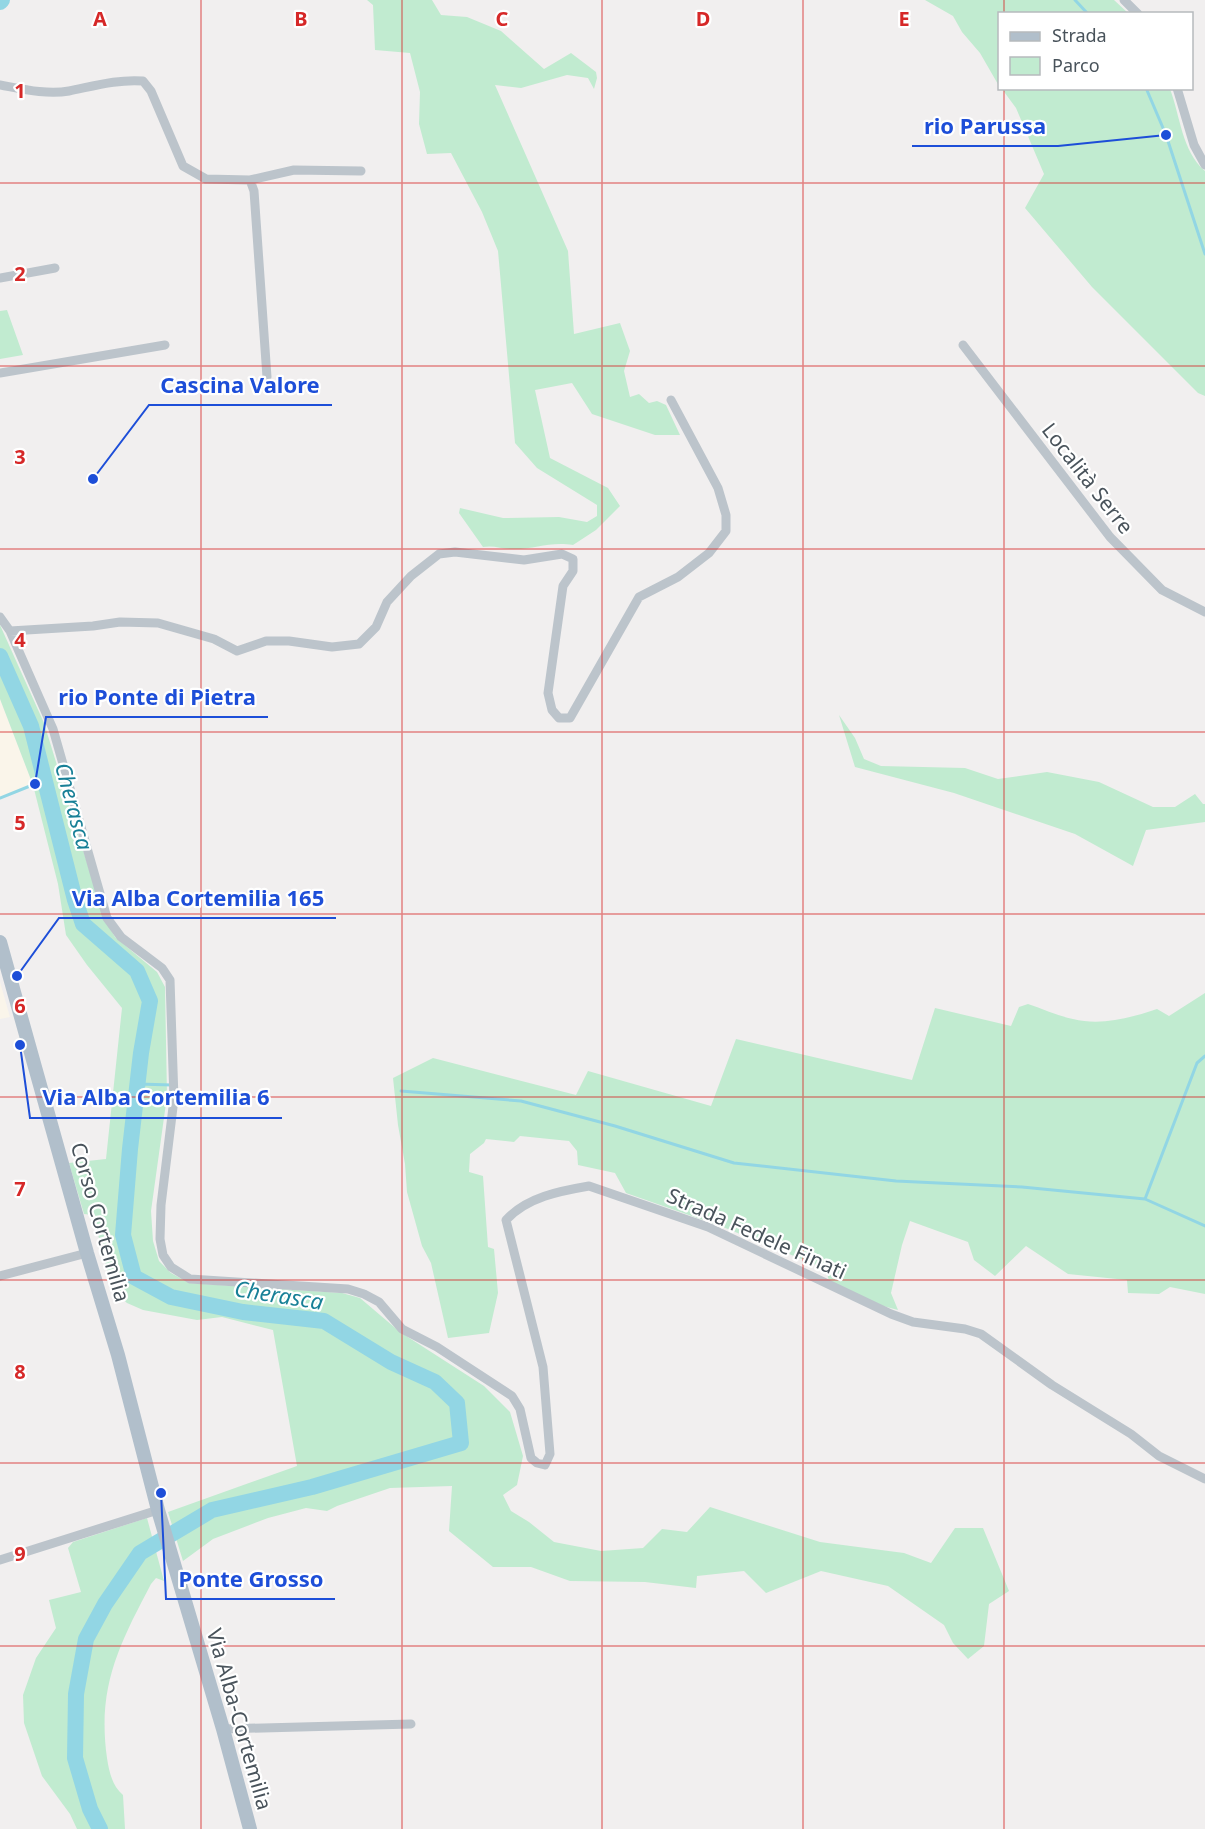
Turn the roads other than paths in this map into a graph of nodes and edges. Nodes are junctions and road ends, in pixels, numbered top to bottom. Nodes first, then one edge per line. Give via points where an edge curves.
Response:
1 (1124, 0) edge
2 (1136, 12) edge
3 (0, 85) edge
4 (1178, 90) edge
5 (1205, 165) edge
6 (361, 171) dead end
7 (250, 180) junction
8 (55, 268) dead end
9 (0, 278) edge
10 (165, 345) dead end
11 (963, 345) dead end
12 (0, 373) edge
13 (267, 376) dead end
14 (671, 400) dead end
15 (1205, 612) edge
16 (0, 617) edge
17 (10, 631) junction
18 (0, 942) edge
19 (87, 1253) junction
20 (0, 1276) edge
21 (1205, 1479) edge
22 (158, 1513) junction
23 (169, 1551) joint
24 (0, 1560) edge
25 (411, 1724) dead end
26 (223, 1729) junction
27 (250, 1829) edge

1 - 2 street
3 - 7 street via 51,92 143,81 183,166 206,179
4 - 5 street via 1194,145
6 - 7 street via 294,170
7 - 13 street via 254,191
8 - 9 street
10 - 12 street
11 - 15 street, Località Serre via 1110,537 1162,590
14 - 17 street via 718,488 726,531 709,553 678,577 639,597 570,718 559,718 552,710 548,693 563,586 573,571 573,559 562,555 524,560 455,552 439,554 387,602 376,627 359,644 332,647 266,641 237,651 214,639 158,623 120,622
16 - 17 street
17 - 21 street, Strada Fedele Finati via 53,729 107,918 121,937 162,968 170,980 174,1099 160,1239 171,1267 190,1279 348,1289 364,1294 379,1302 402,1329 512,1396 520,1409 531,1458 545,1465 550,1454 543,1367 507,1220 530,1201 589,1186 708,1227 891,1314 913,1322 981,1334 1159,1456
18 - 19 main road, Corso Cortemilia
19 - 20 street
19 - 22 main road, Corso Cortemilia via 118,1355
22 - 23 main road, Corso Cortemilia
22 - 24 street
23 - 26 main road, Via Alba-Cortemilia
25 - 26 street
26 - 27 main road, Via Alba-Cortemilia

